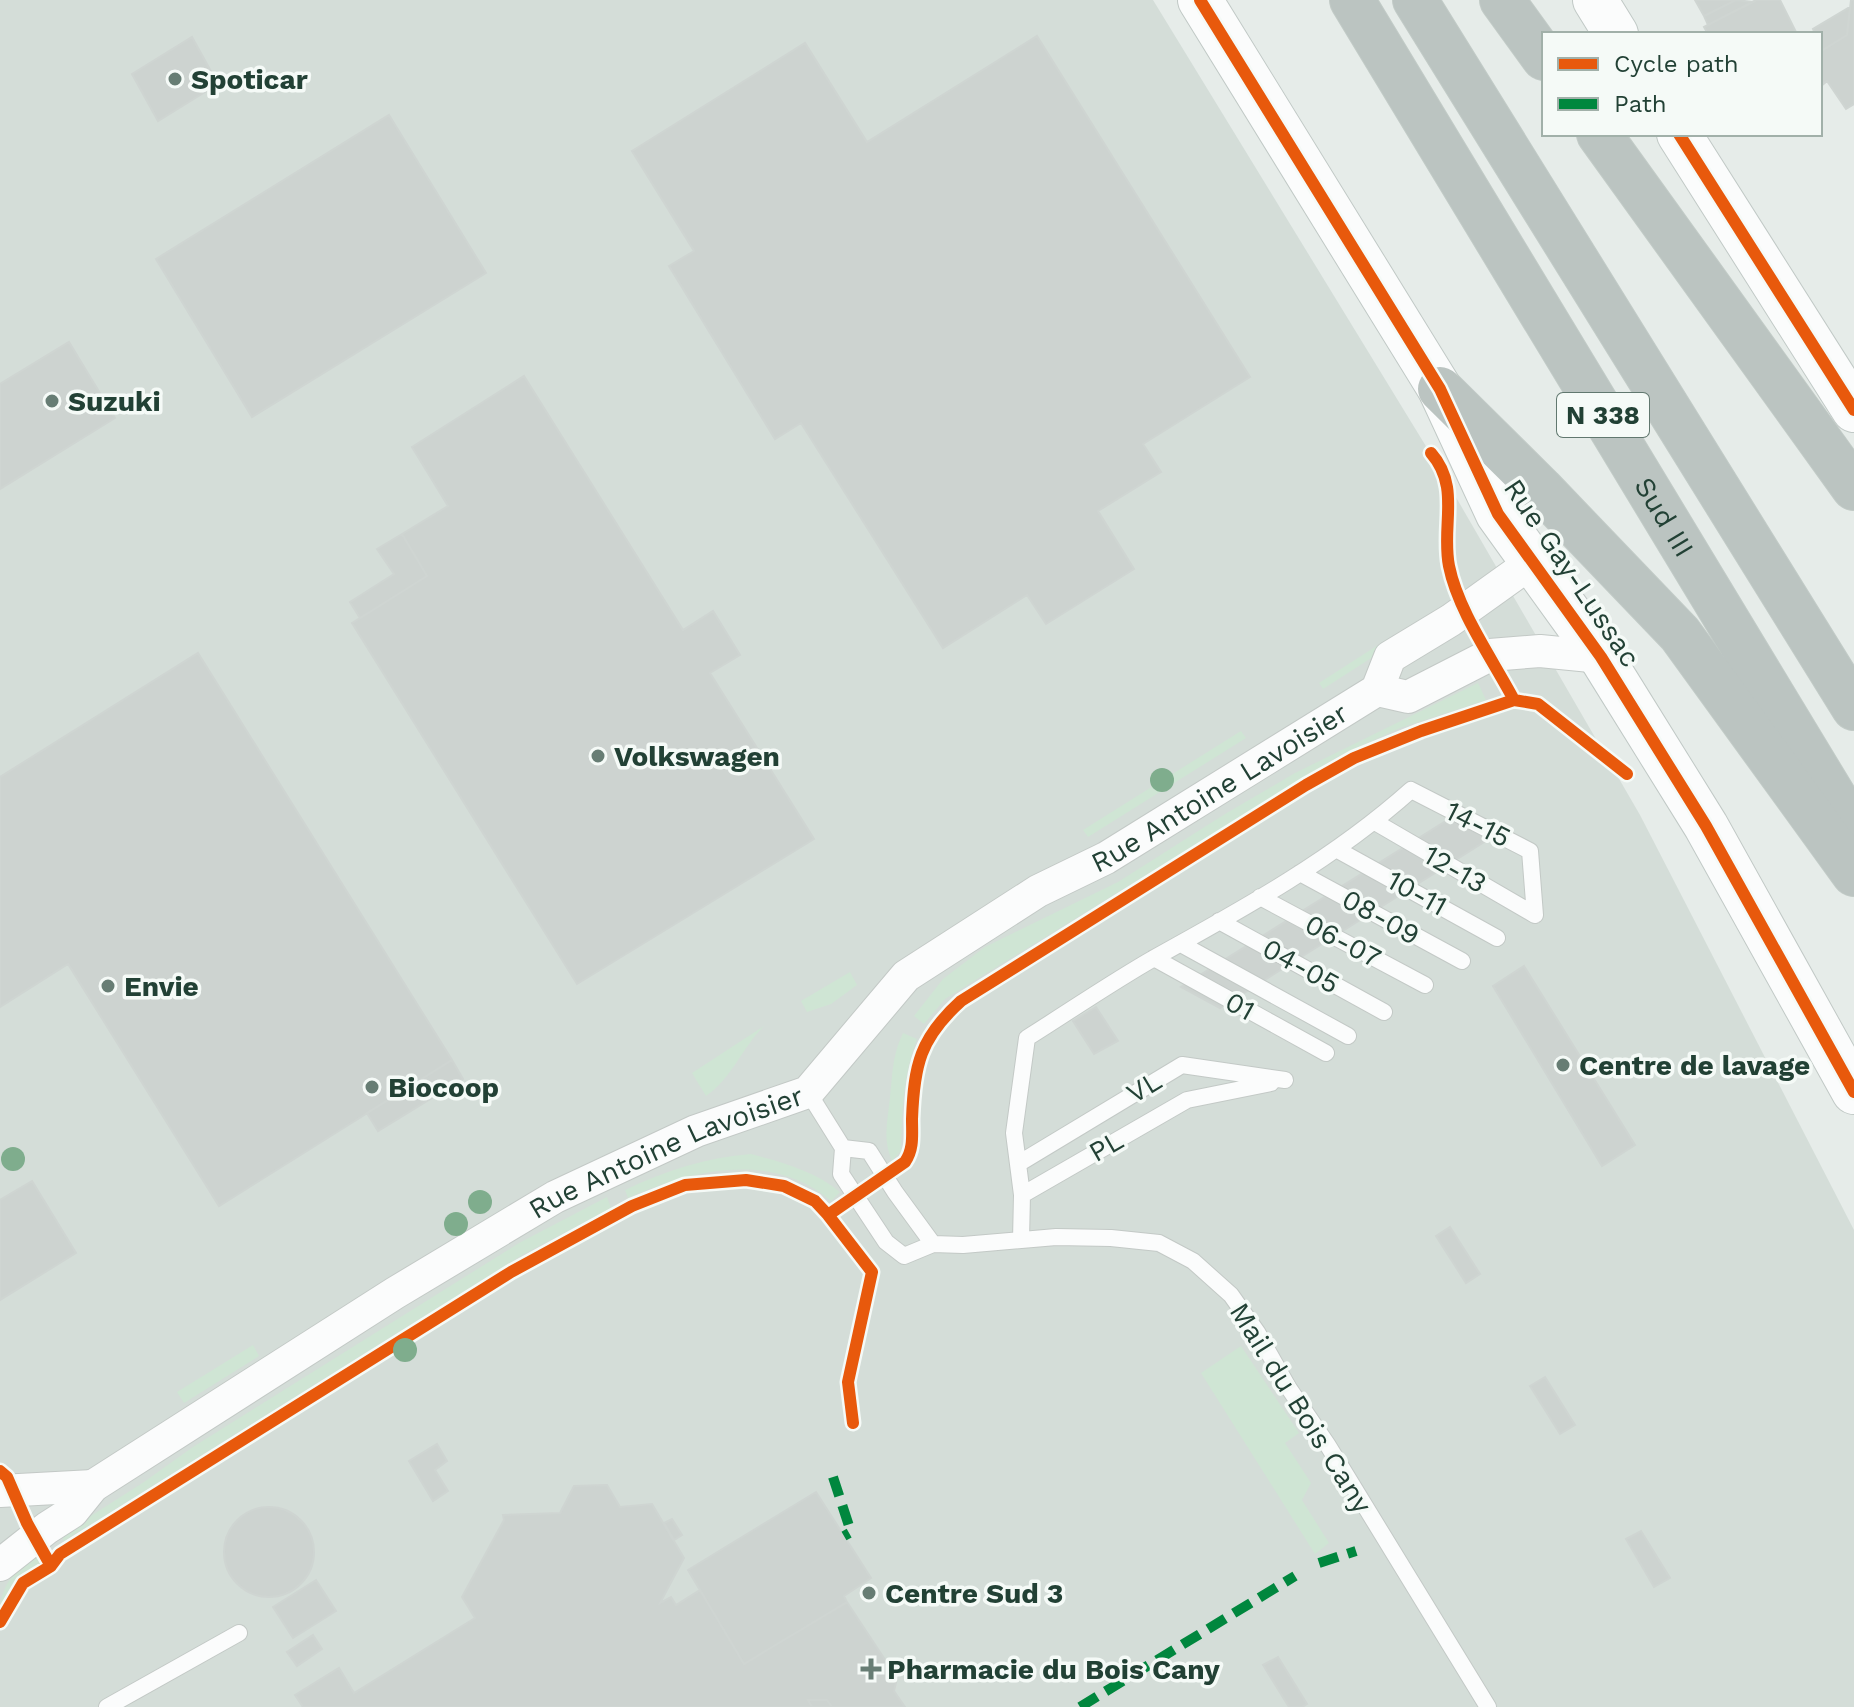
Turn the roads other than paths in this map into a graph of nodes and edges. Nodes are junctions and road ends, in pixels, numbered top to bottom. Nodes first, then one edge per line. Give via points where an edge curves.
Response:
1 (1200, 0) edge
2 (1352, 0) edge
3 (1415, 0) edge
4 (1502, 0) edge
5 (1595, 0) edge
6 (1615, 32) edge
7 (1542, 55) edge
8 (1600, 136) edge
9 (1680, 136) edge
10 (1440, 389) junction
11 (1854, 410) edge
12 (1854, 488) edge
13 (1532, 562) junction
14 (1601, 657) junction
15 (1377, 690) junction
16 (1854, 708) edge
17 (1375, 822) junction
18 (1854, 830) edge
19 (1336, 849) junction
20 (1300, 873) junction
21 (1854, 874) edge
22 (1260, 897) junction
23 (1535, 915) joint
24 (1219, 921) junction
25 (1497, 938) dead end
26 (1181, 944) junction
27 (1154, 958) junction
28 (1462, 961) dead end
29 (1425, 985) dead end
30 (1384, 1012) dead end
31 (1348, 1036) dead end
32 (1326, 1053) dead end
33 (1285, 1080) joint
34 (808, 1092) junction
35 (1854, 1092) edge
36 (843, 1148) junction
37 (1018, 1164) junction
38 (1022, 1195) junction
39 (1021, 1240) junction
40 (933, 1244) junction
41 (93, 1486) junction
42 (0, 1491) edge
43 (0, 1565) edge
44 (239, 1633) dead end
45 (107, 1707) edge
46 (1488, 1707) edge

1 - 10 main road, Rue Gay-Lussac
2 - 18 highway, Sud III / N 338
3 - 16 highway, N 338
4 - 7 highway
5 - 6 main road
8 - 12 highway
9 - 11 main road
10 - 13 main road, Rue Gay-Lussac via 1498,514
10 - 21 highway via 1680,634
13 - 14 main road, Rue Gay-Lussac
13 - 15 street, Rue Antoine Lavoisier via 1390,657
14 - 15 street, Rue Antoine Lavoisier via 1540,651 1490,655 1408,697
14 - 35 main road, Rue Gay-Lussac via 1706,826
15 - 34 street, Rue Antoine Lavoisier via 1106,858 1038,891 906,976
17 - 19 lane
17 - 23 lane, 12-13
17 - 23 lane, 14-15 via 1411,790 1530,851
19 - 20 lane
19 - 25 lane, 10-11
20 - 22 lane
20 - 28 lane, 08-09
22 - 24 lane
22 - 29 lane, 06-07
24 - 26 lane
24 - 30 lane, 04-05
26 - 27 lane
26 - 31 lane
27 - 32 lane, 01
27 - 37 lane via 1027,1038 1014,1133
33 - 37 lane, VL via 1182,1065
33 - 38 lane, PL via 1187,1100
34 - 36 lane, Mail du Bois Cany
34 - 41 street, Rue Antoine Lavoisier via 696,1131 555,1197
36 - 40 lane via 869,1151
36 - 40 lane, Mail du Bois Cany via 841,1174 886,1242 904,1256
37 - 38 lane
38 - 39 lane
39 - 40 lane, Mail du Bois Cany
39 - 46 lane, Mail du Bois Cany via 1159,1243 1193,1261 1231,1295
41 - 42 street, Rue Antoine Lavoisier
41 - 43 street, Rue Antoine Lavoisier via 72,1512
44 - 45 lane

